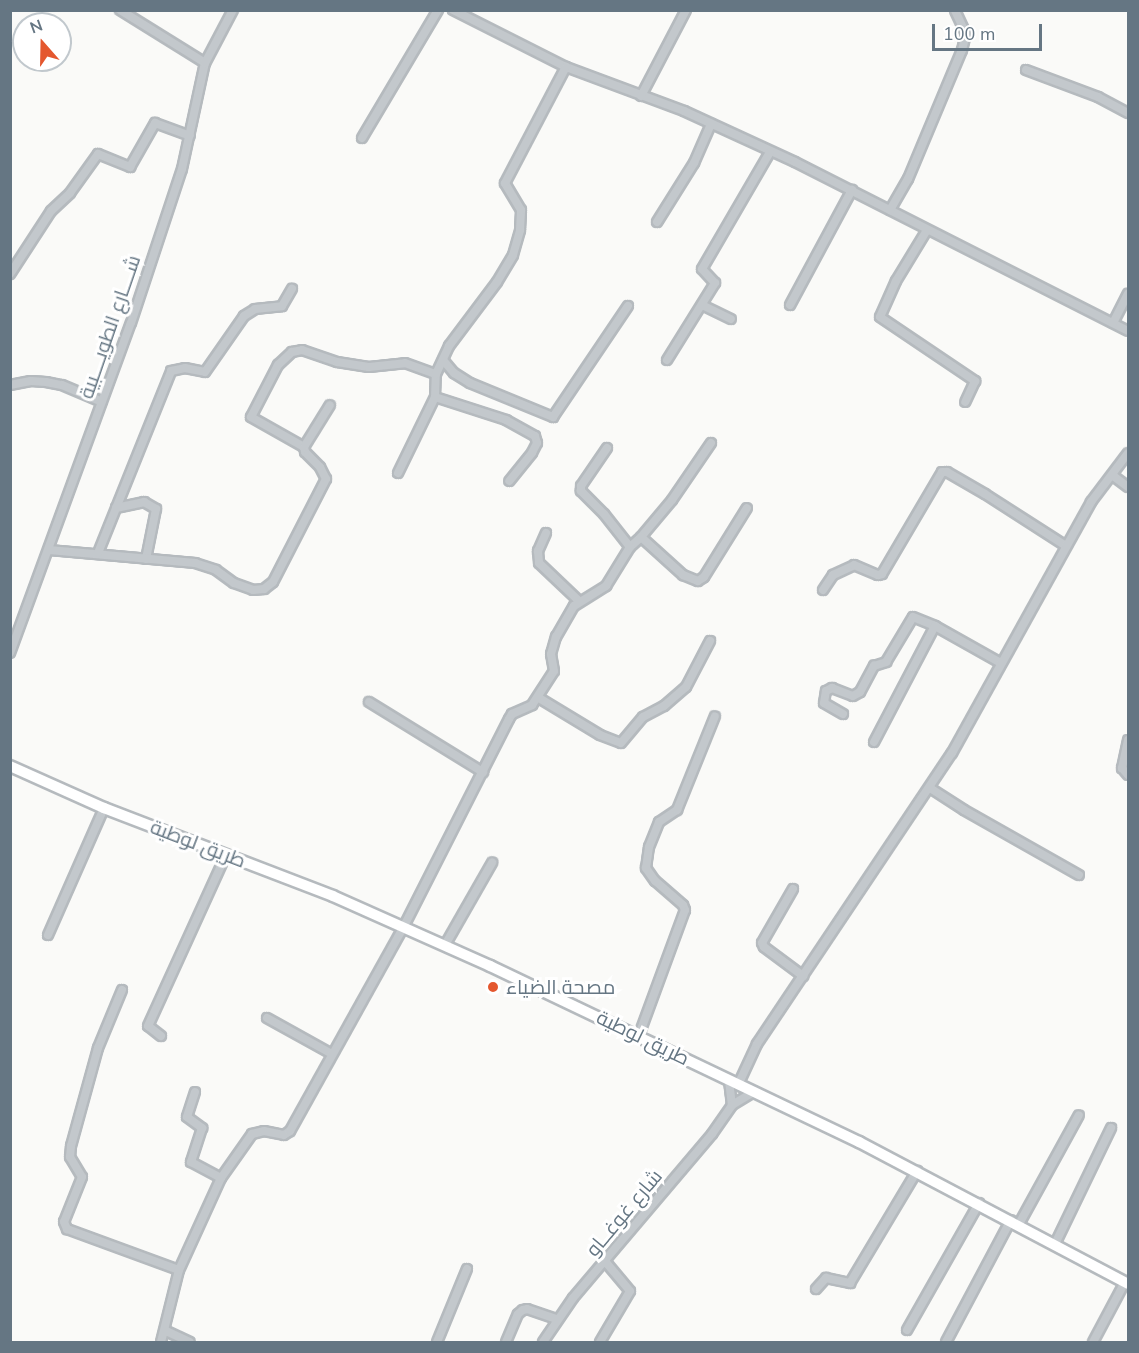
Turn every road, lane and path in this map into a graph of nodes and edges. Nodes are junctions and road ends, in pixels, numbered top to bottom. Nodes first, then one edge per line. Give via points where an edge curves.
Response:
1 (120, 10) edge
2 (233, 10) edge
3 (438, 10) edge
4 (453, 10) edge
5 (686, 10) edge
6 (955, 10) edge
7 (205, 63) junction
8 (566, 67) junction
9 (1026, 70) dead end
10 (641, 96) junction
11 (1128, 113) edge
12 (711, 124) junction
13 (190, 136) junction
14 (362, 138) dead end
15 (770, 152) junction
16 (852, 190) junction
17 (890, 210) junction
18 (657, 222) dead end
19 (927, 230) junction
20 (10, 274) edge
21 (292, 290) dead end
22 (1128, 294) edge
23 (790, 304) dead end
24 (702, 305) junction
25 (628, 306) dead end
26 (731, 320) dead end
27 (1113, 323) junction
28 (1128, 331) edge
29 (443, 360) junction
30 (667, 360) dead end
31 (436, 374) junction
32 (10, 385) edge
33 (435, 397) junction
34 (102, 402) junction
35 (965, 402) dead end
36 (330, 405) dead end
37 (711, 443) dead end
38 (304, 447) junction
39 (607, 448) dead end
40 (1128, 453) edge
41 (398, 473) dead end
42 (1112, 475) junction
43 (509, 482) dead end
44 (1128, 487) edge
45 (116, 508) junction
46 (747, 508) dead end
47 (546, 533) dead end
48 (641, 537) junction
49 (630, 546) junction
50 (1066, 546) junction
51 (49, 549) junction
52 (98, 553) junction
53 (146, 559) junction
54 (823, 590) dead end
55 (579, 601) junction
56 (935, 626) junction
57 (710, 641) dead end
58 (10, 653) edge
59 (1001, 663) junction
60 (539, 698) junction
61 (369, 702) dead end
62 (843, 714) dead end
63 (715, 716) dead end
64 (1128, 740) edge
65 (874, 742) dead end
66 (10, 766) edge
67 (483, 771) junction
68 (1128, 775) edge
69 (930, 788) junction
70 (104, 808) junction
71 (226, 855) junction
72 (492, 863) dead end
73 (1079, 875) dead end
74 (793, 889) dead end
75 (404, 927) junction
76 (48, 935) dead end
77 (445, 945) junction
78 (803, 976) junction
79 (122, 990) dead end
80 (267, 1018) dead end
81 (639, 1035) junction
82 (160, 1036) dead end
83 (332, 1054) junction
84 (734, 1083) junction
85 (195, 1092) dead end
86 (753, 1092) junction
87 (732, 1105) junction
88 (1079, 1115) dead end
89 (1111, 1128) dead end
90 (917, 1172) junction
91 (221, 1179) junction
92 (979, 1203) junction
93 (1015, 1222) junction
94 (1055, 1244) junction
95 (605, 1262) junction
96 (467, 1269) dead end
97 (179, 1270) junction
98 (1127, 1283) edge
99 (816, 1289) dead end
100 (556, 1319) junction
101 (907, 1330) dead end
102 (166, 1331) junction
103 (161, 1342) edge
104 (190, 1342) edge
105 (437, 1342) edge
106 (506, 1342) edge
107 (543, 1342) edge
108 (600, 1342) edge
109 (946, 1342) edge
110 (1093, 1342) edge

1 - 7 street
2 - 7 street, شــــارع الطويــــبية
3 - 14 street
4 - 8 street
5 - 10 street
6 - 17 street via 966,34 964,44 908,179
7 - 13 street, شــــارع الطويــــبية
8 - 10 street
8 - 29 street via 505,183 521,210 513,255
9 - 11 street via 1098,97
10 - 12 street
12 - 15 street
12 - 18 street via 694,163
13 - 20 street via 154,123 130,166 98,154 70,193 51,211
13 - 34 street, شــــارع الطويــــبية
15 - 16 street
15 - 24 street via 702,269 715,283
16 - 17 street
16 - 23 street
17 - 19 street
19 - 27 street
19 - 35 street via 896,281 880,317 975,381
21 - 45 street via 282,306 255,309 244,316 205,372 185,368 171,371
22 - 27 street
24 - 26 street
24 - 30 street
25 - 29 street via 554,417 470,383
27 - 28 street
29 - 31 street
31 - 33 street
31 - 38 street via 405,363 369,367 302,350 292,352 278,365 251,417
32 - 34 street via 46,382
33 - 41 street
33 - 43 street via 506,420 535,436 537,443 532,453
34 - 51 street, شــــارع الطويــــبية
36 - 38 street
37 - 48 street
38 - 53 street via 321,466 326,479 268,586 253,590 205,565
39 - 49 street via 581,491
40 - 42 street
42 - 44 street
42 - 50 street
45 - 52 street
45 - 53 street via 144,502 156,509
46 - 48 street via 704,578 698,581 683,575
47 - 55 street via 538,551 540,563
48 - 49 street
49 - 55 street via 606,586
50 - 54 street via 986,494 942,472 882,574 854,565 834,574
50 - 59 street
51 - 52 street
51 - 58 street, شــــارع الطويــــبية
52 - 53 street
55 - 60 street via 556,637 551,654 554,671
56 - 59 street
56 - 62 street via 913,618 886,662 874,666 860,692 853,696 832,688 826,691 823,701
56 - 65 street
57 - 60 street via 686,687 643,717 622,743 600,735
59 - 69 street
60 - 67 street via 512,714
61 - 67 street
63 - 81 street via 677,810 655,826 649,847 646,868 685,910
64 - 68 street via 1122,768
66 - 70 main road, طريق لوطية
67 - 75 street
69 - 73 street
69 - 78 street
70 - 71 main road, طريق لوطية
70 - 76 street
71 - 75 main road, طريق لوطية
71 - 82 street via 148,1026
72 - 77 street
74 - 78 street via 762,943
75 - 77 main road, طريق لوطية
75 - 83 street
77 - 81 main road, طريق لوطية
78 - 84 street
79 - 97 street via 98,1048 71,1146 70,1157 82,1177 64,1222 67,1229
80 - 83 street
81 - 84 main road, طريق لوطية
83 - 91 street via 288,1133 252,1134
84 - 86 main road, طريق لوطية
84 - 87 street
85 - 91 street via 187,1117 202,1129 191,1162
86 - 87 street
86 - 90 main road, طريق لوطية
87 - 95 street, شارع غوغــاو
88 - 93 street
89 - 94 street
90 - 92 main road, طريق لوطية
90 - 99 street via 850,1283 826,1278
91 - 97 street
92 - 93 main road, طريق لوطية
92 - 101 street
93 - 94 main road, طريق لوطية
93 - 109 street
94 - 98 main road, طريق لوطية
95 - 100 street, شارع غوغــاو
95 - 108 street via 630,1291
96 - 105 street
97 - 102 street
98 - 110 street
100 - 106 street via 527,1308 518,1314
100 - 107 street, شارع غوغــاو
102 - 103 street
102 - 104 street

